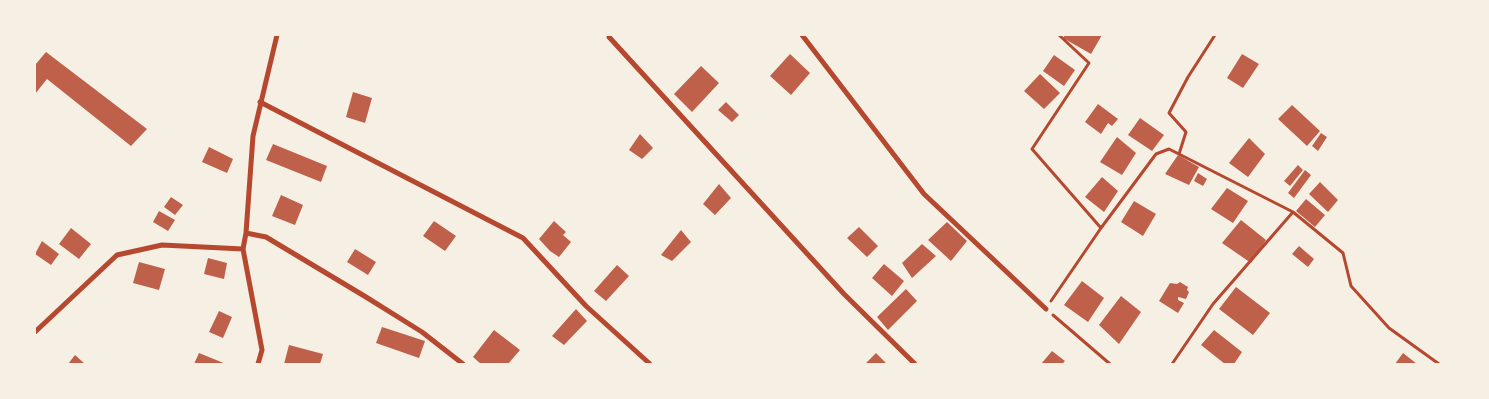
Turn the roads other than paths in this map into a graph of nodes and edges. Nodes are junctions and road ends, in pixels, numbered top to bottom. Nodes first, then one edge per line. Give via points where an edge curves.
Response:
1 (277, 35) edge
2 (610, 35) edge
3 (802, 35) edge
4 (260, 102) junction
5 (246, 233) junction
6 (243, 248) junction
7 (1046, 309) road end
8 (35, 332) edge
9 (258, 364) edge
10 (463, 364) edge
11 (650, 364) edge
12 (915, 364) edge

1 - 4 street
2 - 12 street via 608,38 844,294
3 - 7 street via 924,194
4 - 5 street via 253,136
4 - 11 street via 522,238 586,306
5 - 6 street
5 - 10 street via 266,237 366,297 422,332
6 - 8 street via 162,245 117,255
6 - 9 street via 262,350

